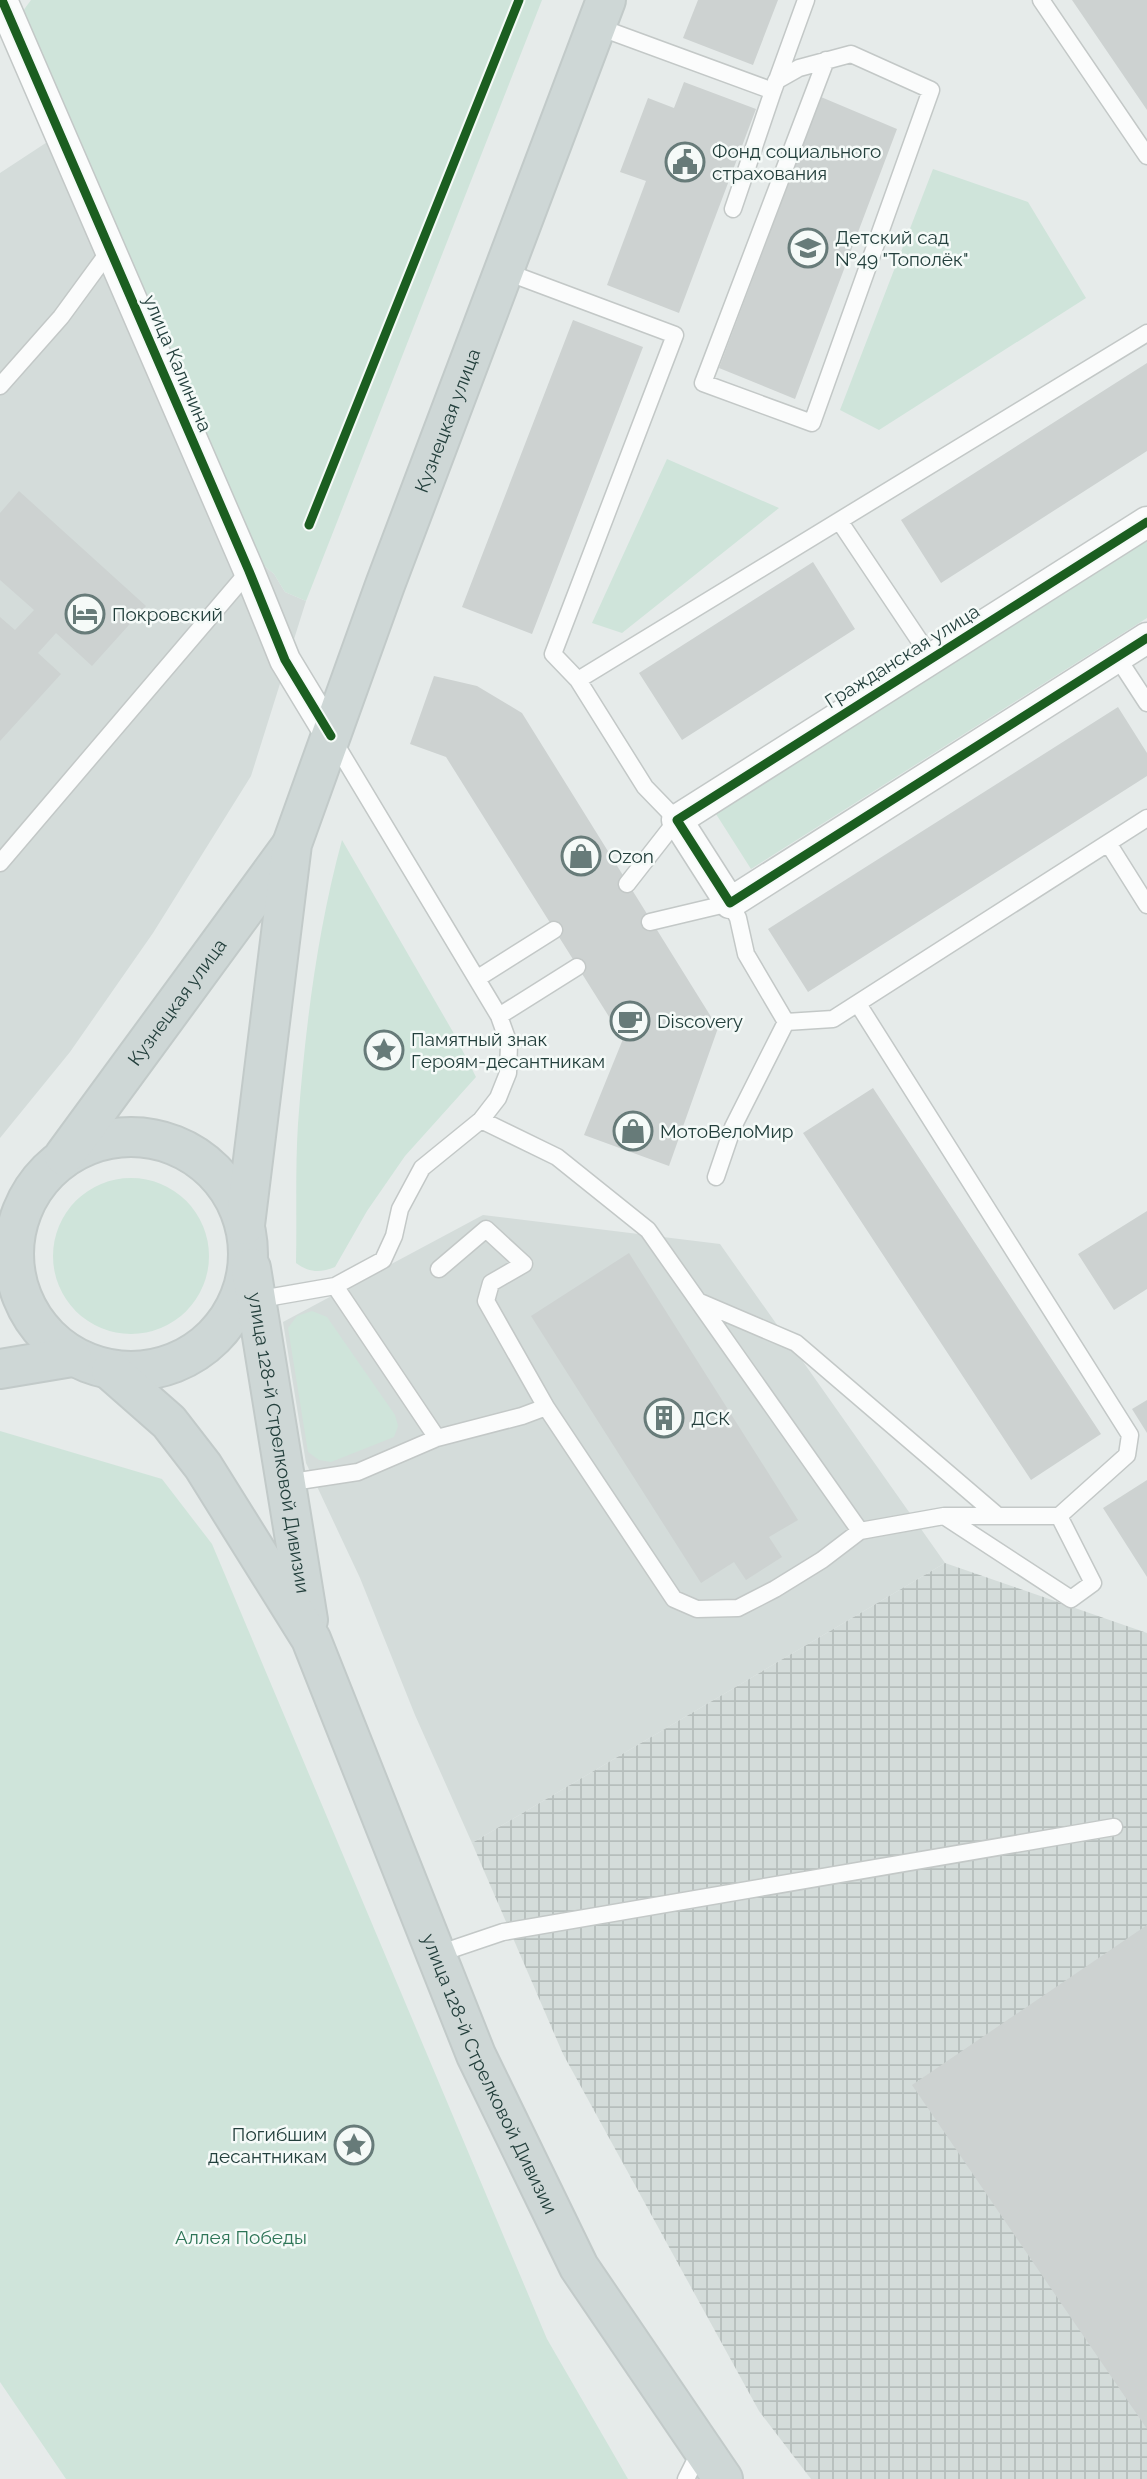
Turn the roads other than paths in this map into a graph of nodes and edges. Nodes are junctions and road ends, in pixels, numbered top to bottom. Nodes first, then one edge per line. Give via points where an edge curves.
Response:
1 (2, 0) edge
2 (806, 0) edge
3 (1041, 0) edge
4 (601, 13) edge
5 (826, 60) junction
6 (774, 86) junction
7 (1147, 156) edge
8 (733, 209) dead end
9 (110, 250) junction
10 (504, 271) junction
11 (1147, 333) edge
12 (0, 386) edge
13 (840, 522) junction
14 (1147, 522) edge
15 (249, 570) junction
16 (1147, 638) edge
17 (1117, 657) junction
18 (931, 658) junction
19 (578, 680) junction
20 (1147, 704) edge
21 (331, 736) junction
22 (1147, 818) edge
23 (677, 820) junction
24 (1108, 843) junction
25 (292, 844) junction
26 (0, 863) edge
27 (627, 884) dead end
28 (730, 903) junction
29 (1147, 905) edge
30 (650, 922) dead end
31 (554, 930) dead end
32 (577, 967) dead end
33 (478, 978) junction
34 (858, 1004) junction
35 (499, 1016) junction
36 (786, 1022) junction
37 (481, 1120) junction
38 (61, 1159) junction
39 (716, 1177) dead end
40 (31, 1191) junction
41 (0, 1218) edge
42 (246, 1236) junction
43 (439, 1269) dead end
44 (335, 1286) junction
45 (255, 1300) junction
46 (698, 1301) junction
47 (72, 1357) junction
48 (0, 1368) edge
49 (111, 1371) junction
50 (546, 1407) junction
51 (437, 1438) junction
52 (286, 1483) junction
53 (944, 1516) junction
54 (998, 1516) junction
55 (1059, 1516) junction
56 (860, 1531) junction
57 (311, 1639) junction
58 (1114, 1827) dead end
59 (435, 1955) junction
60 (704, 2469) edge

1 - 9 street, улица Калинина
2 - 6 lane
3 - 7 lane
4 - 6 lane
4 - 10 main road, Кузнецкая улица
5 - 5 lane via 851,54 931,90 812,423 703,383
5 - 6 lane via 799,68
6 - 8 lane
9 - 12 lane via 61,317
9 - 15 street, улица Калинина
10 - 19 lane via 675,335 553,654
10 - 21 main road, Кузнецкая улица
11 - 13 lane
13 - 18 lane
13 - 19 lane
14 - 18 street, Гражданская улица
15 - 21 street, улица Калинина via 285,660
15 - 26 lane
16 - 17 street
17 - 20 lane
17 - 28 street
18 - 23 street, Гражданская улица
19 - 23 lane via 645,787
21 - 25 main road, Кузнецкая улица
21 - 33 lane
22 - 24 lane
23 - 27 lane
23 - 28 street
24 - 29 lane
24 - 34 lane
25 - 38 main road, Кузнецкая улица
25 - 42 main road, Кузнецкая улица
28 - 30 lane
28 - 36 lane via 746,954
31 - 33 lane
32 - 35 lane
33 - 35 lane
34 - 36 lane via 833,1019
34 - 55 lane via 1130,1435 1127,1455
35 - 37 lane via 509,1044 508,1073 498,1098
36 - 39 lane via 733,1127
37 - 44 lane via 422,1168 400,1209 383,1260
37 - 46 lane via 557,1157 648,1230
38 - 40 main road
38 - 42 main road via 99,1141 161,1140 199,1158 214,1171 238,1205
40 - 41 main road
40 - 47 main road via 19,1215 13,1269 20,1296 50,1341
42 - 45 main road, улица 128-й Стрелковой Дивизии
42 - 49 main road via 247,1273 240,1298 210,1342 164,1367
43 - 50 lane via 486,1229 524,1264 491,1283 486,1301
44 - 45 lane
44 - 51 lane
45 - 52 main road, улица 128-й Стрелковой Дивизии
46 - 54 lane via 796,1343
46 - 56 lane
47 - 48 main road
47 - 49 main road
49 - 57 main road, улица 128-й Стрелковой Дивизии via 169,1422 204,1466
50 - 51 lane
50 - 56 lane via 674,1599 697,1609 738,1608 822,1560
51 - 52 lane via 358,1472
52 - 57 main road, улица 128-й Стрелковой Дивизии
53 - 54 lane
53 - 55 lane via 1071,1599 1093,1583
53 - 56 lane
54 - 55 lane
57 - 59 main road, улица 128-й Стрелковой Дивизии
58 - 59 lane via 503,1932
59 - 60 main road, улица 128-й Стрелковой Дивизии via 476,2055 579,2267

